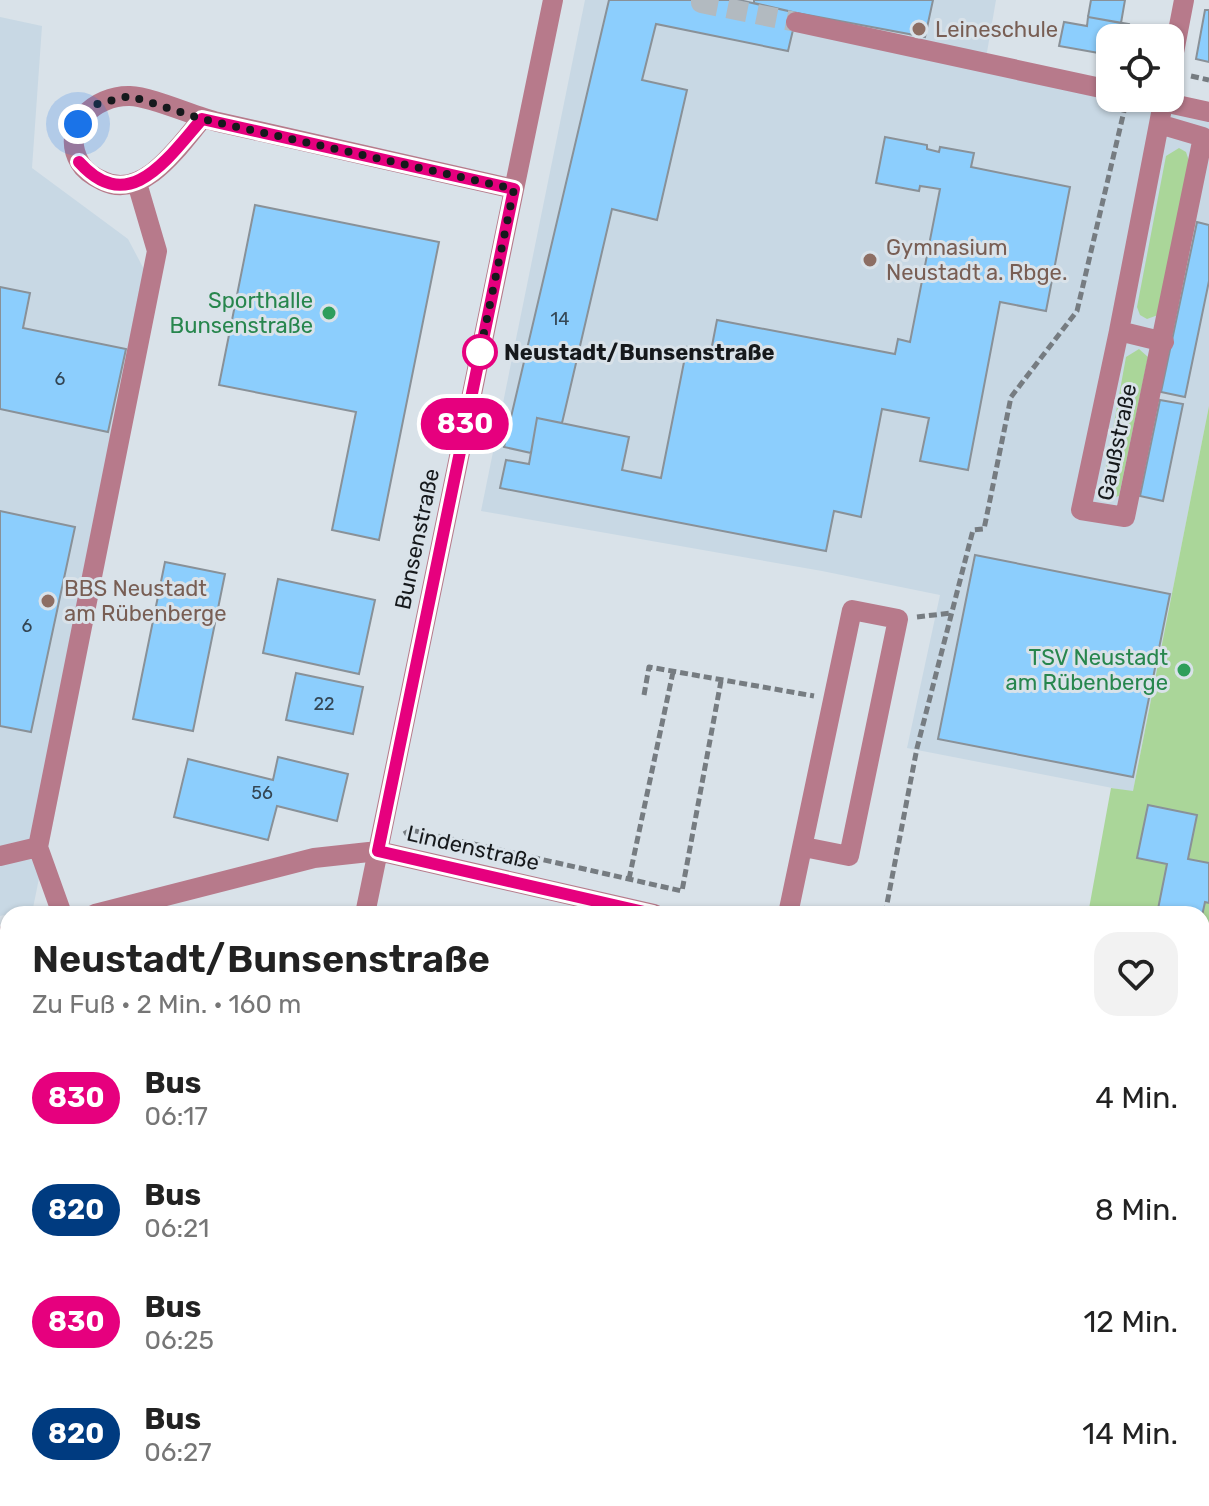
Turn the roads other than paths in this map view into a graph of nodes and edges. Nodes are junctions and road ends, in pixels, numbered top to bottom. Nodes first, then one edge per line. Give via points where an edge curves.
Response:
1 (553, 0) edge
2 (1184, 0) edge
3 (796, 22) tunnel mouth
4 (1179, 24) edge
5 (1096, 87) edge
6 (1184, 106) edge
7 (1158, 112) edge
8 (1209, 112) edge
9 (202, 119) junction
10 (1159, 124) junction
11 (137, 183) junction
12 (514, 189) junction
13 (1119, 331) junction
14 (1164, 342) junction
15 (38, 847) junction
16 (804, 847) junction
17 (378, 851) junction
18 (0, 856) edge
19 (59, 906) edge
20 (126, 906) edge
21 (367, 906) edge
22 (619, 906) edge
23 (790, 906) edge

1 - 12 street, Bunsenstraße
2 - 4 street
3 - 5 street
6 - 8 street
7 - 10 street, Gaußstraße
9 - 11 street via 159,167
9 - 11 street via 130,96 93,105 73,139 79,162 114,187
9 - 12 street
10 - 13 street, Gaußstraße
10 - 14 street, Gaußstraße via 1203,137
11 - 15 street via 157,251
12 - 17 street, Bunsenstraße
13 - 14 street
13 - 14 street, Gaußstraße via 1081,510 1125,517
15 - 18 street
15 - 19 street
16 - 16 street via 852,610 898,619 849,856
16 - 23 street
17 - 20 street, Lindenstraße via 314,858
17 - 21 street, Bunsenstraße
17 - 22 street, Lindenstraße

